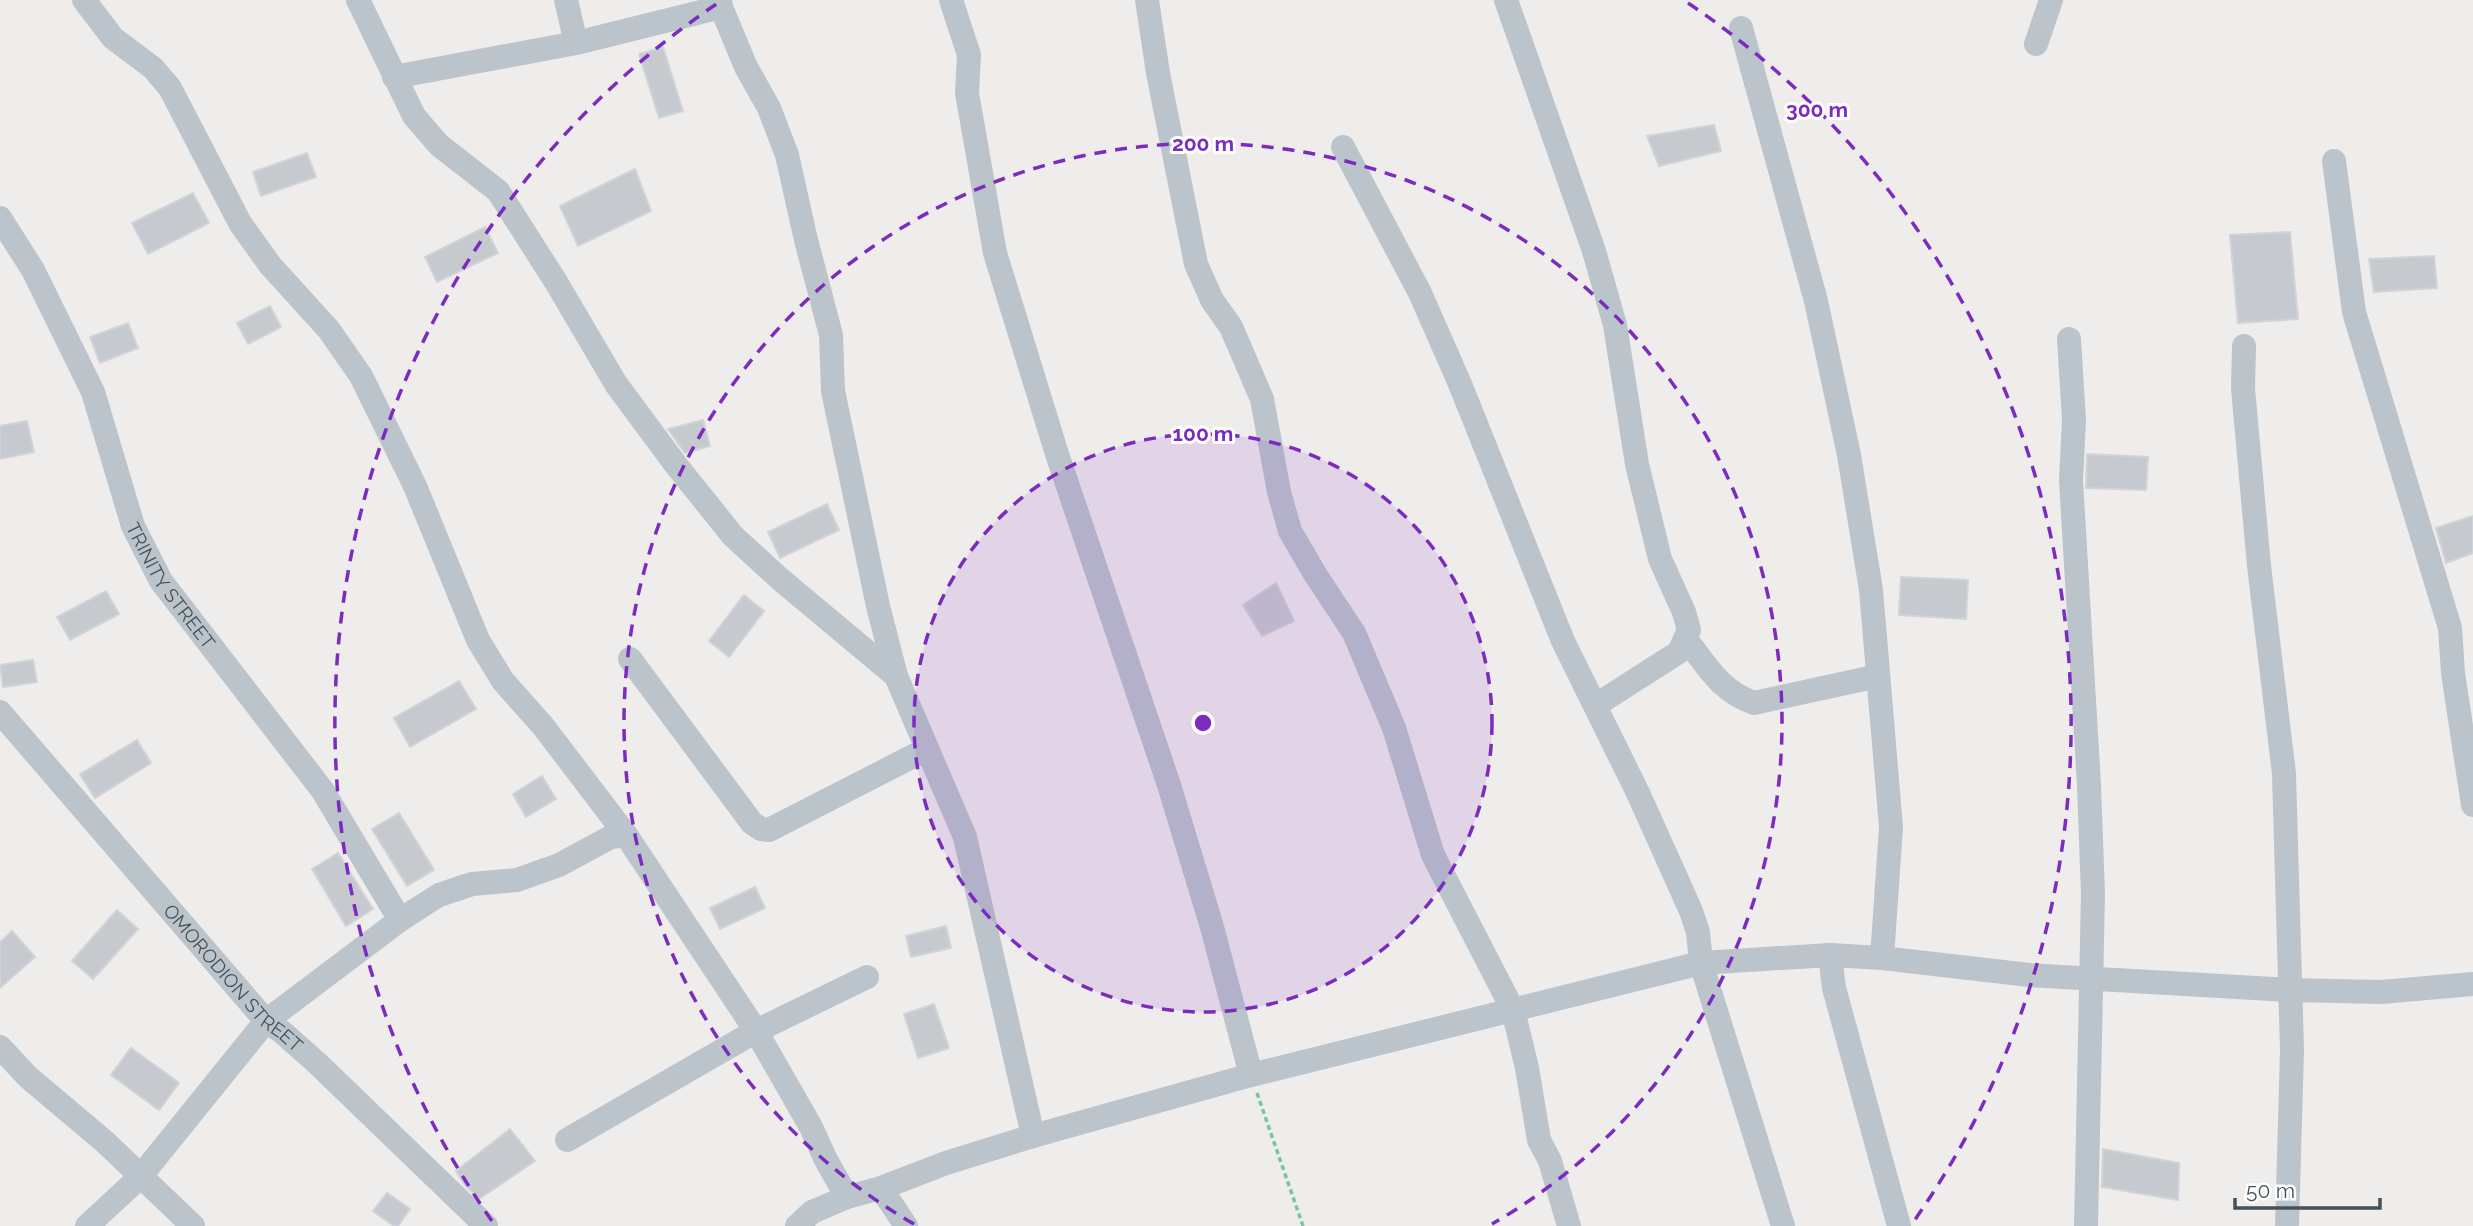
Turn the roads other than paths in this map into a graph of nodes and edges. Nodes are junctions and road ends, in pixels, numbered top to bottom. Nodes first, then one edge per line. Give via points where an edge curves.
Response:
1 (85, 0) edge
2 (358, 0) edge
3 (566, 0) edge
4 (951, 0) edge
5 (1147, 0) edge
6 (1506, 0) edge
7 (2051, 0) edge
8 (720, 4) edge
9 (1741, 28) dead end
10 (576, 43) junction
11 (2036, 44) dead end
12 (394, 77) junction
13 (1343, 147) dead end
14 (2334, 161) dead end
15 (0, 218) edge
16 (2069, 340) dead end
17 (2244, 346) dead end
18 (1686, 639) junction
19 (631, 659) dead end
20 (1878, 676) junction
21 (896, 677) junction
22 (1596, 705) junction
23 (0, 712) edge
24 (928, 749) junction
25 (2473, 805) edge
26 (626, 835) junction
27 (400, 920) junction
28 (1830, 955) junction
29 (1882, 958) junction
30 (1701, 963) junction
31 (866, 977) dead end
32 (2090, 978) junction
33 (2473, 984) edge
34 (2290, 990) junction
35 (1513, 1010) junction
36 (265, 1021) junction
37 (756, 1031) junction
38 (0, 1047) edge
39 (1251, 1075) junction
40 (1033, 1136) junction
41 (567, 1140) dead end
42 (140, 1177) junction
43 (881, 1188) junction
44 (847, 1197) junction
45 (87, 1226) edge
46 (193, 1226) edge
47 (485, 1226) edge
48 (797, 1226) edge
49 (906, 1226) edge
50 (1569, 1226) edge
51 (1783, 1226) edge
52 (1899, 1226) edge
53 (2086, 1226) edge
54 (2287, 1226) edge

1 - 26 street via 113,38 153,68 170,88 240,223 361,376 415,486 478,640 503,681
2 - 12 street
3 - 10 street
4 - 39 street via 969,55 967,93 995,253 1057,454 1169,785
5 - 35 street via 1196,264 1231,327 1262,398 1290,531 1354,633 1394,728 1433,855
6 - 18 street via 1594,251 1615,325 1637,464 1660,559 1684,612 1689,630
7 - 11 street
8 - 10 street
8 - 21 street via 787,155 831,335 833,391
9 - 20 street via 1816,301 1849,455 1871,590
10 - 12 street
12 - 21 street via 414,116 439,145 498,191 616,384 733,536
13 - 22 street via 1420,293 1563,641
14 - 25 street via 2354,312 2451,628 2453,673
15 - 27 street, TRINITY STREET via 33,270 93,392 133,526 161,580 323,791
16 - 32 street via 2074,421 2071,480 2090,799
17 - 34 street via 2242,388 2284,774
18 - 20 street via 1720,684 1754,703
18 - 22 street via 1679,652
19 - 24 street via 761,829 769,830
20 - 29 street via 1891,827
21 - 24 street
22 - 30 street via 1691,911
23 - 36 street, OMORODION STREET
24 - 40 street via 965,837
26 - 27 street via 611,837 559,865 517,880 472,884 439,895
26 - 37 street
27 - 36 street
28 - 29 street
28 - 30 street
28 - 52 street via 1834,988
29 - 32 street
30 - 35 street
30 - 51 street
31 - 37 street
32 - 34 street
32 - 53 street
33 - 34 street via 2381,992
34 - 54 street
35 - 39 street
35 - 50 street via 1539,1140
36 - 42 street
36 - 47 street, OMORODION STREET via 317,1063
37 - 41 street
37 - 44 street
38 - 42 street
39 - 40 street
40 - 43 street
42 - 45 street
42 - 46 street
43 - 44 street
43 - 49 street
44 - 48 street via 812,1212

